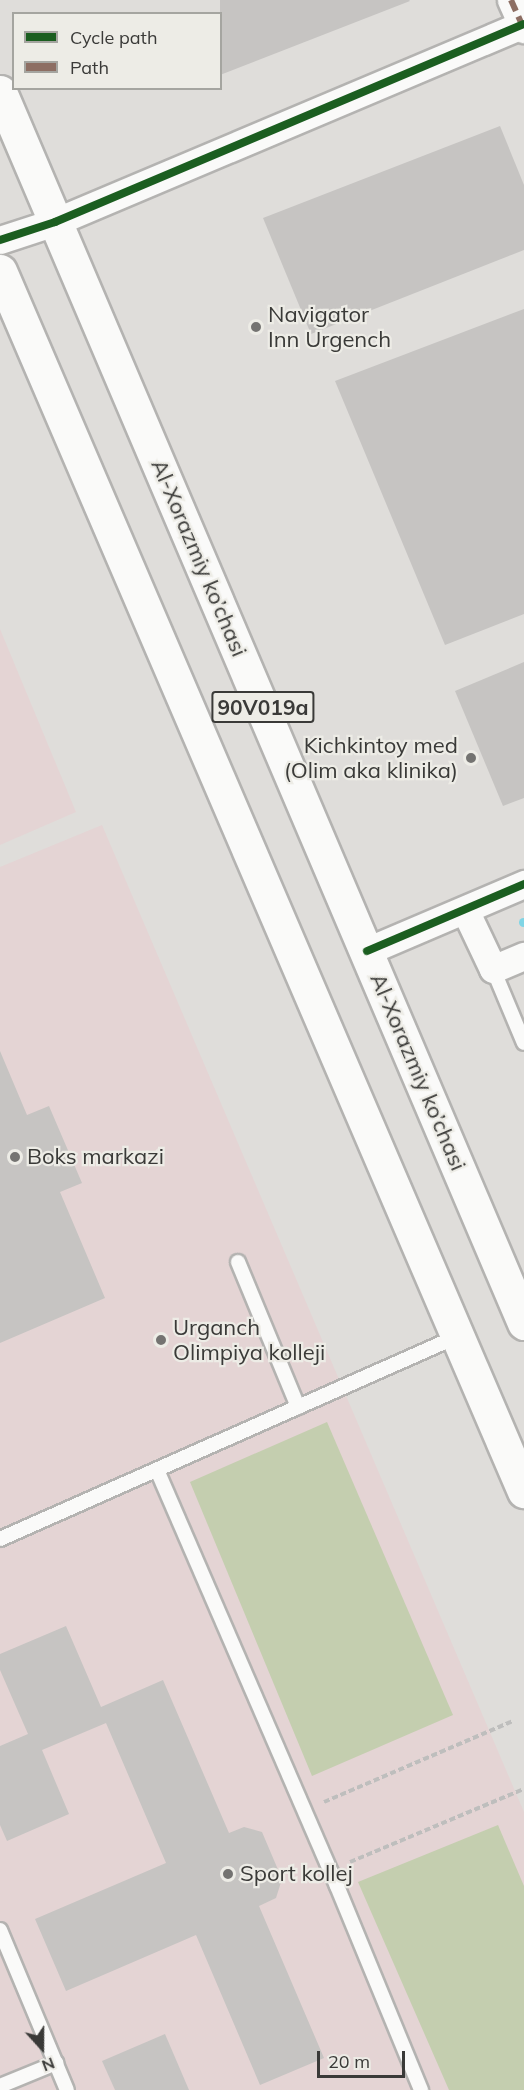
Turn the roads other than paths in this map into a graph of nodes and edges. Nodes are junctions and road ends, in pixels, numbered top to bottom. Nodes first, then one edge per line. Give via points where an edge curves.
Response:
1 (511, 0) edge
2 (523, 26) edge
3 (0, 93) edge
4 (54, 222) junction
5 (0, 240) edge
6 (0, 271) edge
7 (524, 885) edge
8 (465, 910) junction
9 (367, 951) junction
10 (524, 956) edge
11 (493, 969) junction
12 (524, 1043) edge
13 (238, 1262) dead end
14 (524, 1323) edge
15 (458, 1336) junction
16 (298, 1407) junction
17 (157, 1470) junction
18 (524, 1491) edge
19 (0, 1539) edge
20 (0, 1930) edge
21 (56, 2063) junction
22 (0, 2086) edge
23 (67, 2090) edge
24 (422, 2090) edge

1 - 2 street
2 - 4 street
3 - 4 main road, Al-Xorazmiy ko’chasi / 90V019a
4 - 5 street
4 - 9 main road, Al-Xorazmiy ko’chasi / 90V019a
6 - 15 main road, 90V019a
7 - 8 street
8 - 9 street
8 - 11 street
9 - 14 main road, Al-Xorazmiy ko’chasi / 90V019a
10 - 11 street
11 - 12 lane
13 - 16 lane
15 - 16 lane
15 - 18 main road, 90V019a
16 - 17 lane
17 - 19 lane
17 - 24 lane
20 - 21 lane
21 - 22 lane
21 - 23 lane

